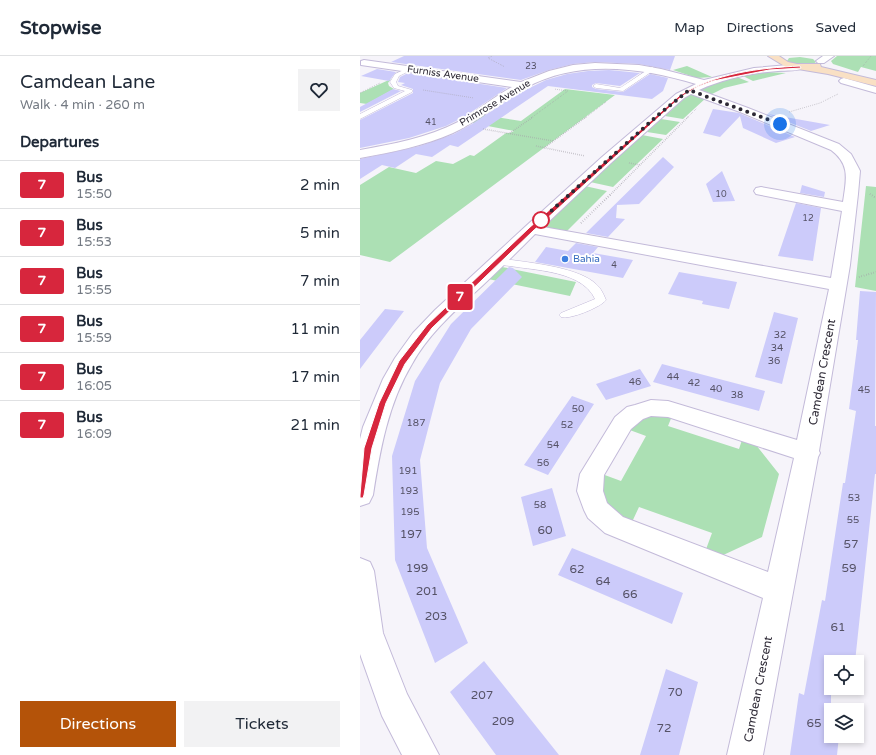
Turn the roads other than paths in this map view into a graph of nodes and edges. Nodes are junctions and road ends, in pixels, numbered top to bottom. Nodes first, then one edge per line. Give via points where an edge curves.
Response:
1 (380, 56) edge
2 (588, 56) edge
3 (772, 56) edge
4 (830, 56) edge
5 (811, 57) edge
6 (784, 59) edge
7 (362, 60) edge
8 (821, 62) junction
9 (594, 66) junction
10 (802, 67) junction
11 (652, 69) junction
12 (769, 69) junction
13 (408, 70) junction
14 (876, 78) edge
15 (844, 82) dead end
16 (522, 85) junction
17 (596, 86) dead end
18 (875, 87) edge
19 (701, 90) junction
20 (360, 117) edge
21 (360, 154) edge
22 (761, 191) dead end
23 (849, 208) junction
24 (531, 229) junction
25 (497, 261) junction
26 (838, 285) junction
27 (565, 315) dead end
28 (808, 452) junction
29 (360, 495) edge
30 (360, 571) edge
31 (778, 590) junction
32 (421, 755) edge
33 (745, 755) edge

1 - 7 street
2 - 9 street
3 - 6 main road
4 - 8 street
5 - 8 main road
6 - 10 main road via 787,65
6 - 12 street
7 - 13 street, Furniss Avenue
8 - 10 main road via 818,66
8 - 14 main road
9 - 11 street, Primrose Avenue
9 - 16 street, Primrose Avenue via 557,72
10 - 12 street
10 - 18 main road via 828,71
11 - 17 lane via 621,90
11 - 19 street, Primrose Avenue via 679,75
12 - 19 street
13 - 16 street, Furniss Avenue
13 - 20 lane via 397,75 393,82 396,86 410,91
15 - 18 street
16 - 21 street, Primrose Avenue via 461,124 430,138
19 - 23 street, Camdean Crescent via 846,154 853,171
19 - 24 street via 671,104
22 - 23 street
23 - 26 street, Camdean Crescent
24 - 25 street
24 - 26 street
25 - 27 lane via 565,273 590,284 598,292 601,300 598,303
25 - 29 street via 429,326 402,363 382,403 368,448
26 - 28 street, Camdean Crescent
28 - 31 street, Camdean Crescent
28 - 31 street via 668,409 651,408 635,413 623,423 592,474 590,491 597,510 614,525
30 - 32 street via 368,633 394,704
31 - 33 street, Camdean Crescent

